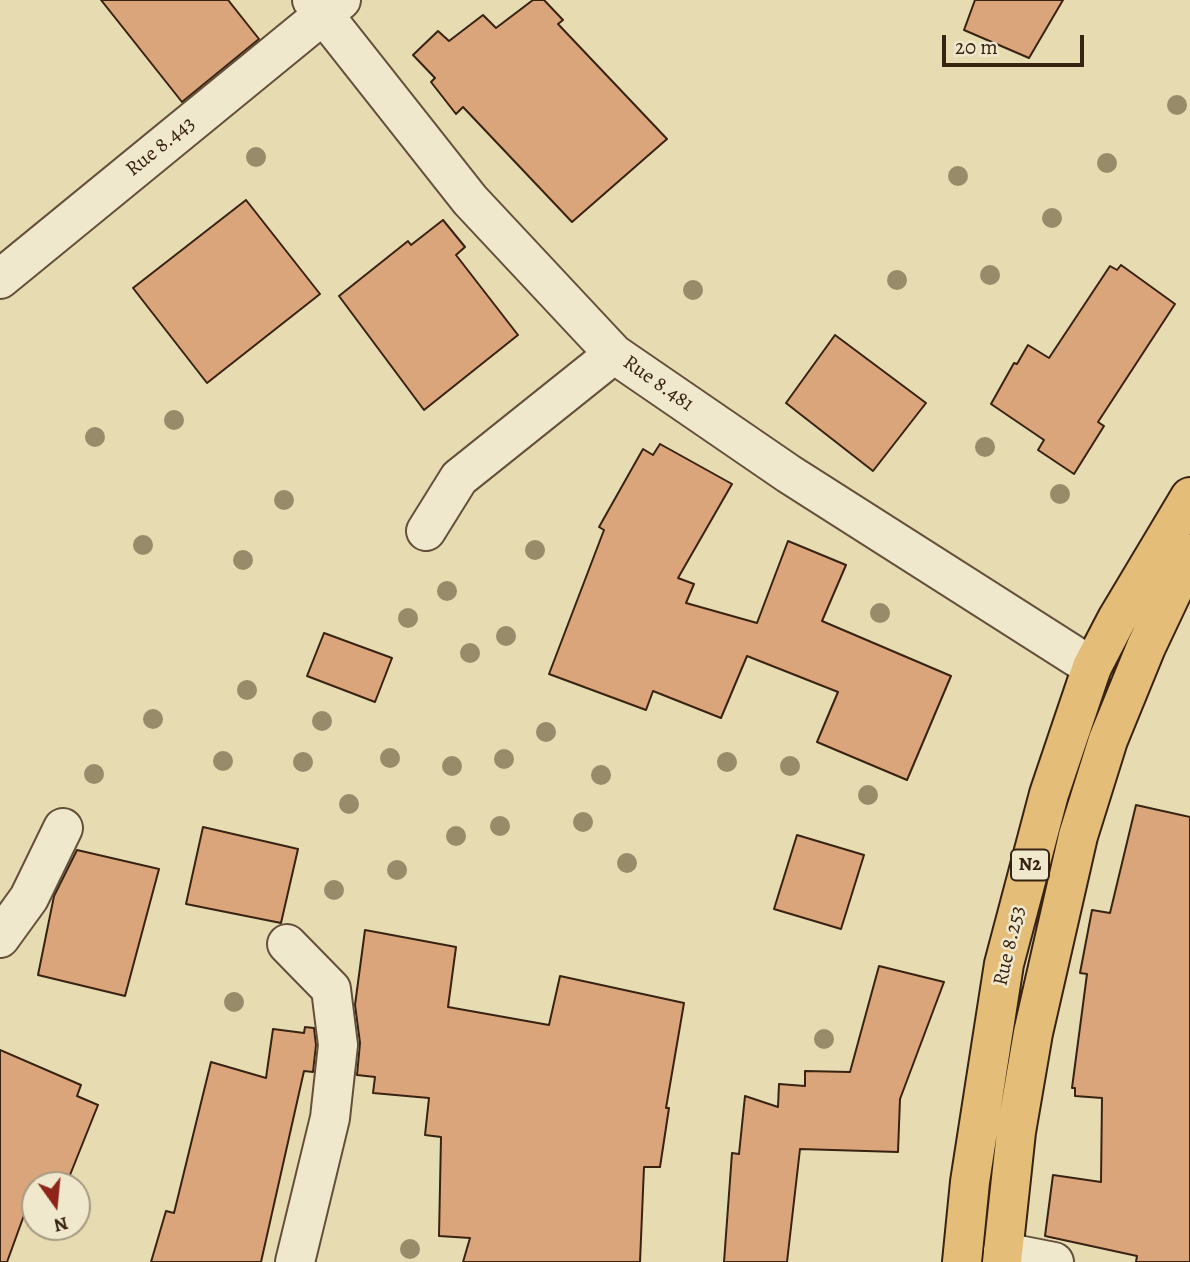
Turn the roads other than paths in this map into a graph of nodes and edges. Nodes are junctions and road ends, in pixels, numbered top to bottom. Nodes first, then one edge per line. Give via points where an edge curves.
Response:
1 (325, 5) edge
2 (0, 279) edge
3 (614, 354) junction
4 (1190, 497) edge
5 (426, 531) dead end
6 (1190, 554) edge
7 (1092, 667) junction
8 (63, 828) dead end
9 (0, 938) edge
10 (287, 944) dead end
11 (1002, 1257) edge
12 (295, 1262) edge
13 (962, 1262) edge
14 (1054, 1262) edge

1 - 2 street, Rue 8.443
1 - 3 street, Rue 8.481 via 470,200
3 - 5 street via 459,478
3 - 7 street, Rue 8.481 via 789,474
4 - 7 highway, Rue 8.253 / N2
6 - 11 highway, Rue 8.253 / N2 via 1108,740 1078,836 1033,1033
7 - 13 highway, Rue 8.253 / N2 via 1049,794 1004,964
8 - 9 street via 29,898
10 - 12 street via 331,989 338,1045 330,1118
11 - 14 street

